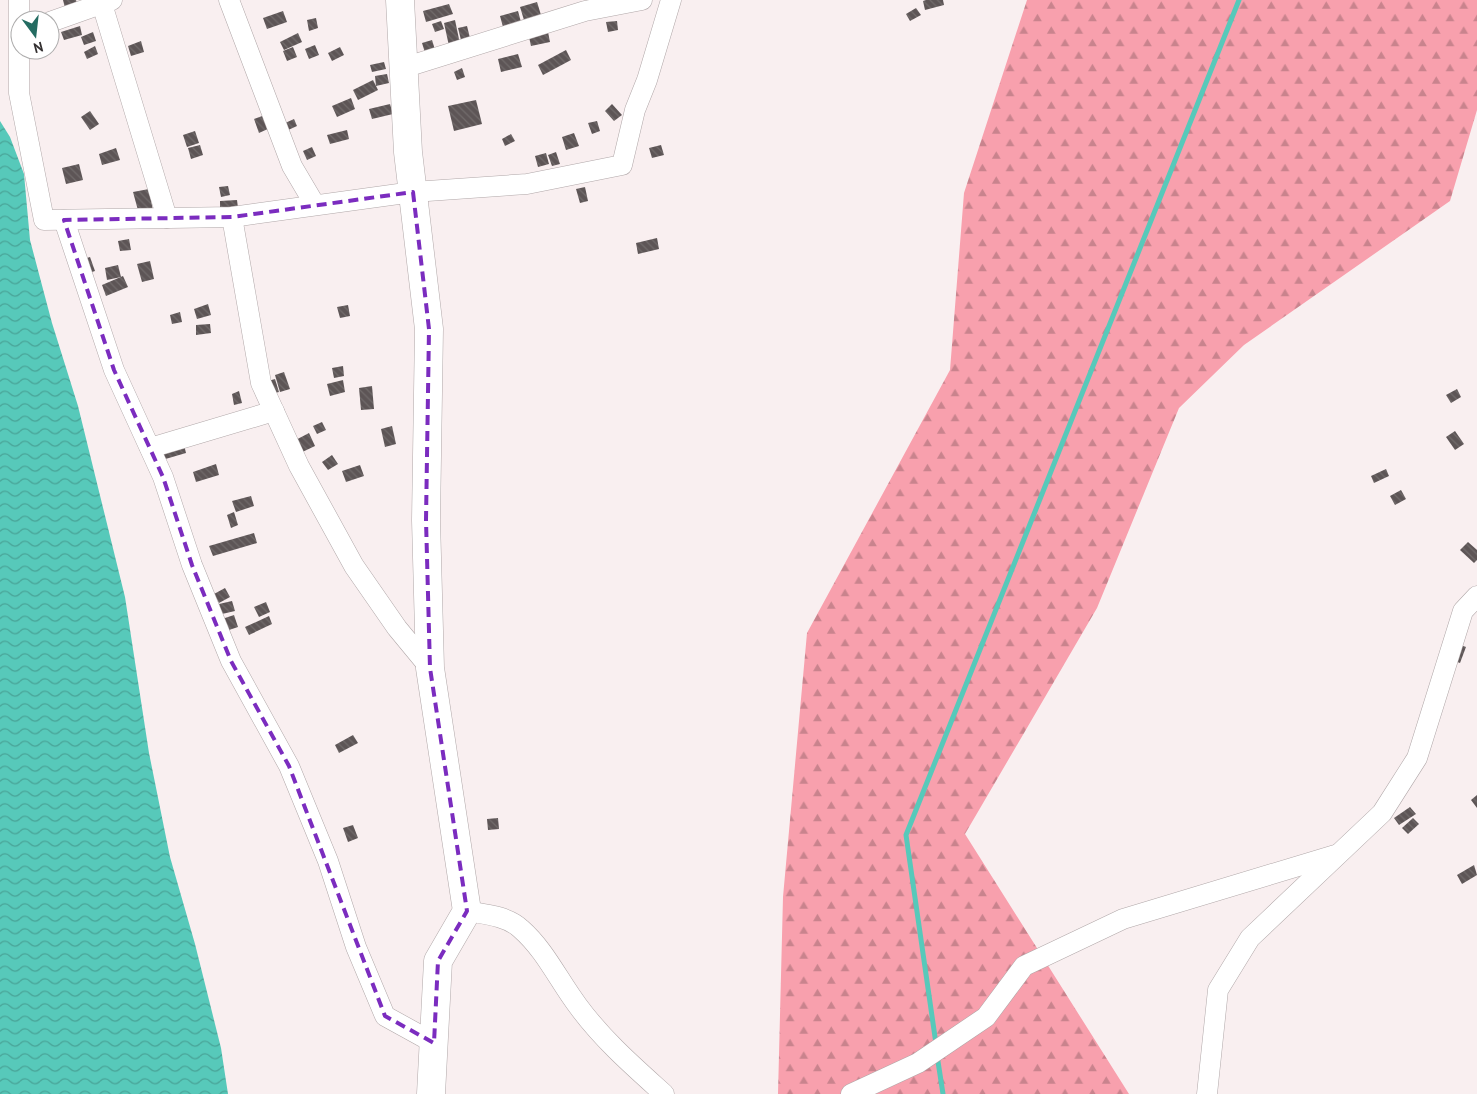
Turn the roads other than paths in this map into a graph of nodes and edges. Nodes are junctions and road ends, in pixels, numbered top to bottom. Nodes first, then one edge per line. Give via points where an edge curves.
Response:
1 (229, 0) edge
2 (400, 0) edge
3 (642, 0) edge
4 (671, 0) edge
5 (108, 1) edge
6 (593, 5) edge
7 (60, 18) edge
8 (20, 60) edge
9 (403, 68) junction
10 (413, 192) junction
11 (315, 205) junction
12 (232, 217) junction
13 (167, 218) junction
14 (64, 220) junction
15 (274, 411) junction
16 (150, 448) junction
17 (1477, 596) edge
18 (430, 668) junction
19 (1340, 853) junction
20 (467, 910) junction
21 (434, 1043) junction
22 (431, 1094) edge
23 (664, 1094) edge
24 (851, 1094) edge
25 (1207, 1094) edge

1 - 11 street via 292,166
2 - 9 street
3 - 6 street
4 - 10 street via 635,110 622,165 527,184
5 - 7 street
5 - 13 street
6 - 9 street
8 - 14 street via 19,93 44,220
9 - 10 street
10 - 11 street
10 - 18 street via 429,329 426,520
11 - 12 street
12 - 13 street
12 - 15 street via 261,383
13 - 14 street
14 - 16 street via 114,370
15 - 16 street
15 - 18 street via 299,466 354,566 397,628
16 - 21 street via 230,661 289,766 385,1016
17 - 19 street via 1463,611 1417,758 1382,813
18 - 20 street
19 - 24 street via 1123,919 1024,966 986,1017 918,1063
19 - 25 street via 1250,938 1218,990
20 - 21 street via 438,961
20 - 23 street via 494,915 520,928 612,1048
21 - 22 street

